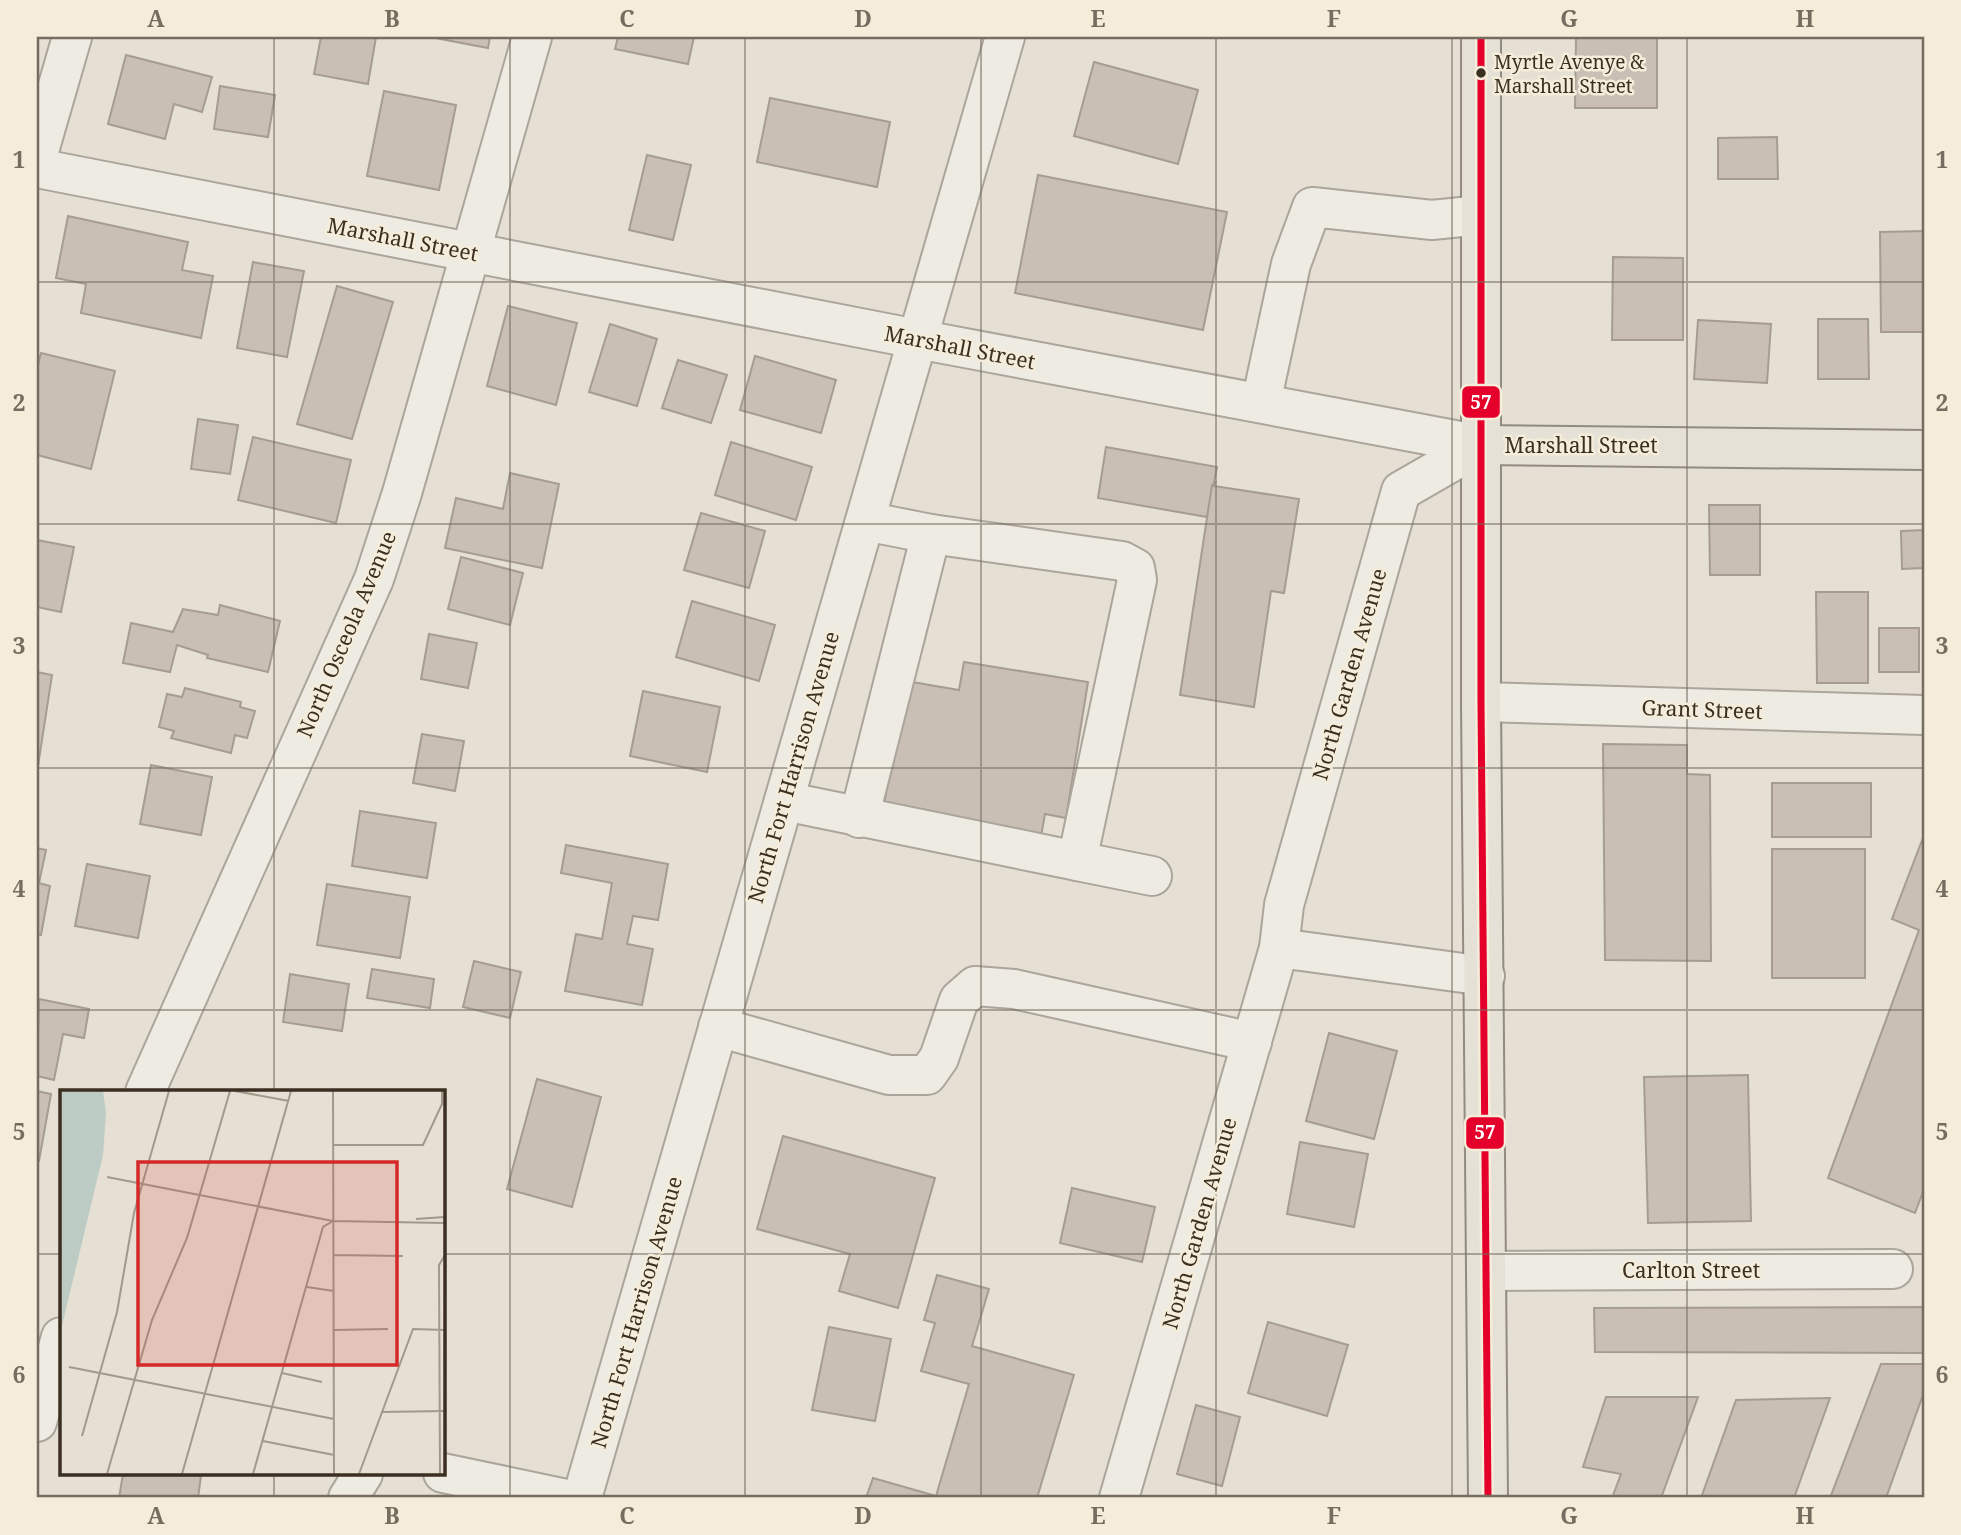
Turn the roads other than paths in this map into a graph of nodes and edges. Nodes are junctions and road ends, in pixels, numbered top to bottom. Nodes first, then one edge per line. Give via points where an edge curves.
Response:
1 (72, 37) edge
2 (532, 37) edge
3 (1005, 37) edge
4 (1481, 37) edge
5 (37, 158) edge
6 (37, 168) edge
7 (1481, 215) junction
8 (470, 252) junction
9 (917, 339) junction
10 (1261, 403) junction
11 (1481, 445) junction
12 (1913, 447) edge
13 (864, 521) junction
14 (931, 534) junction
15 (1481, 702) junction
16 (1924, 715) edge
17 (783, 801) junction
18 (859, 818) junction
19 (1077, 861) junction
20 (1152, 876) dead end
21 (1279, 948) junction
22 (1485, 976) junction
23 (718, 1027) junction
24 (1252, 1042) junction
25 (146, 1090) edge
26 (1893, 1269) dead end
27 (1488, 1271) junction
28 (60, 1341) edge
29 (37, 1422) edge
30 (444, 1473) edge
31 (362, 1476) edge
32 (348, 1498) edge
33 (562, 1498) edge
34 (582, 1498) edge
35 (1119, 1498) edge
36 (1488, 1498) edge

1 - 5 street
2 - 8 street, North Osceola Avenue
3 - 9 street, North Fort Harrison Avenue
4 - 7 main road
6 - 8 street, Marshall Street
7 - 10 street via 1432,220 1312,207 1291,264
7 - 11 main road
8 - 9 street, Marshall Street
8 - 25 street, North Osceola Avenue via 374,579
9 - 10 street, Marshall Street
9 - 13 street, North Fort Harrison Avenue
10 - 11 street, Marshall Street
11 - 12 main road, Marshall Street
11 - 15 main road
11 - 21 street, North Garden Avenue via 1401,491 1284,905
13 - 14 street
13 - 17 street, North Fort Harrison Avenue
14 - 18 street
14 - 19 street via 1122,561 1135,568 1137,580
15 - 16 street, Grant Street
15 - 22 main road
17 - 18 street
17 - 23 street, North Fort Harrison Avenue
18 - 19 street
19 - 20 street
21 - 22 street
21 - 24 street, North Garden Avenue
22 - 27 main road
23 - 24 street via 889,1075 927,1075 939,1058 959,1000 975,986 1014,989
23 - 34 street, North Fort Harrison Avenue
24 - 35 street, North Garden Avenue
26 - 27 street, Carlton Street
27 - 36 main road
28 - 29 street
30 - 33 street
31 - 32 street

